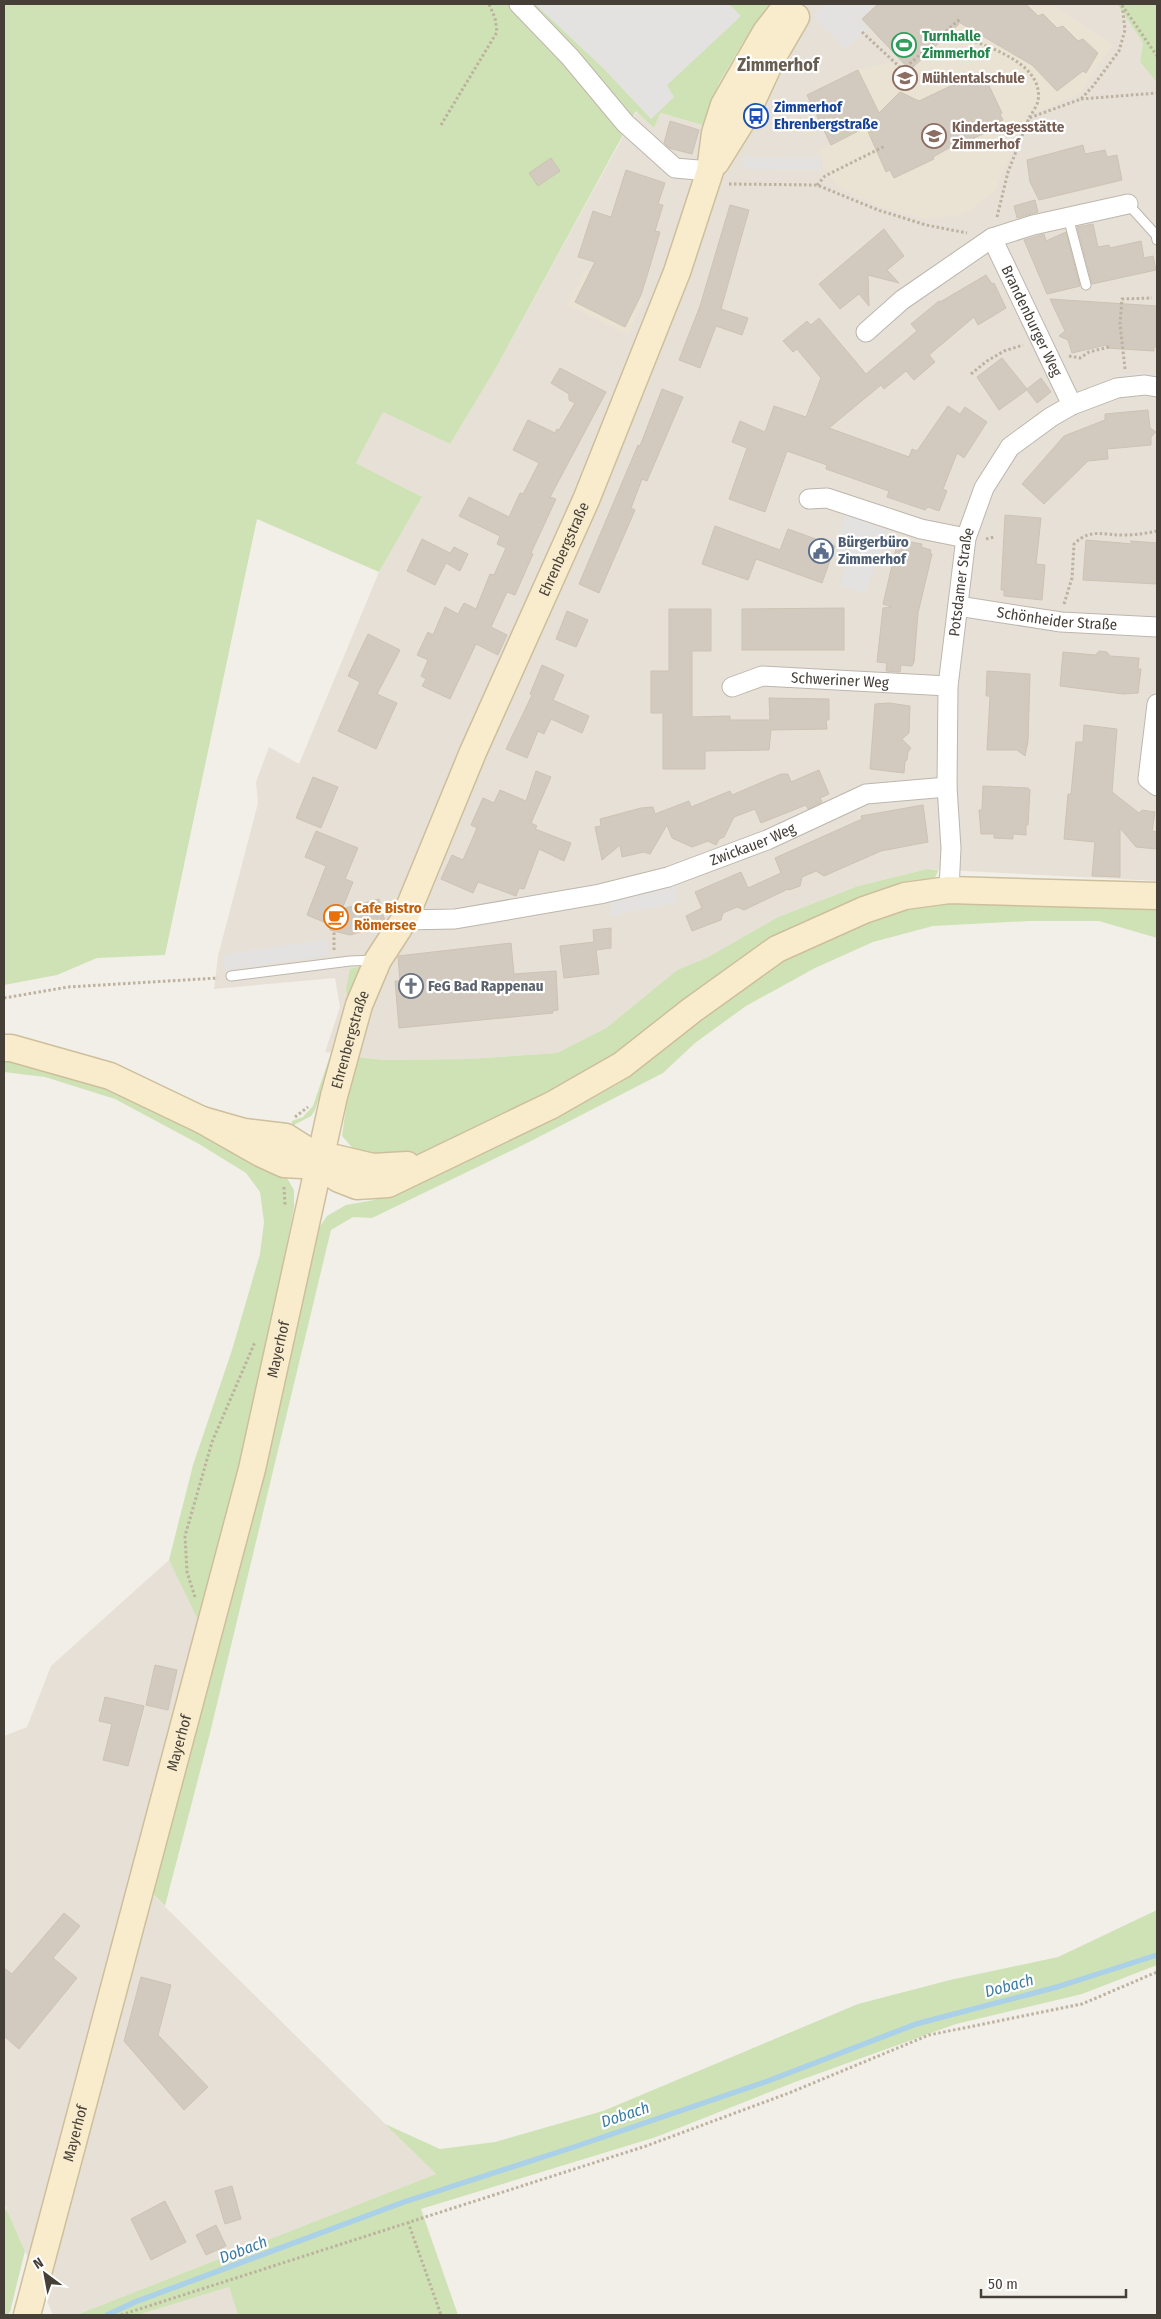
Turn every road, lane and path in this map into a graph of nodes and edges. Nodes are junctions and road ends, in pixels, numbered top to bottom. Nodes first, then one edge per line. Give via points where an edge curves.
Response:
1 (489, 4) edge
2 (520, 4) edge
3 (788, 4) edge
4 (805, 4) edge
5 (1121, 4) edge
6 (960, 19) dead end
7 (946, 31) junction
8 (862, 32) dead end
9 (1157, 56) edge
10 (1157, 94) edge
11 (1081, 99) junction
12 (1029, 118) junction
13 (442, 124) dead end
14 (885, 146) dead end
15 (708, 178) junction
16 (817, 185) junction
17 (1128, 204) joint
18 (1068, 217) junction
19 (992, 238) junction
20 (1157, 240) edge
21 (1086, 285) dead end
22 (1152, 298) dead end
23 (866, 332) dead end
24 (1042, 344) junction
25 (1109, 347) dead end
26 (971, 374) dead end
27 (1125, 388) junction
28 (1157, 388) edge
29 (1072, 405) junction
30 (809, 499) dead end
31 (1157, 531) edge
32 (966, 538) junction
33 (958, 606) junction
34 (1062, 622) junction
35 (1157, 627) edge
36 (948, 686) junction
37 (732, 688) dead end
38 (1157, 704) edge
39 (1157, 786) edge
40 (947, 787) junction
41 (949, 890) junction
42 (1157, 896) edge
43 (404, 920) junction
44 (334, 931) dead end
45 (378, 960) junction
46 (335, 963) junction
47 (231, 976) joint
48 (4, 998) edge
49 (4, 1048) edge
50 (309, 1105) dead end
51 (202, 1120) junction
52 (286, 1137) junction
53 (284, 1164) junction
54 (320, 1166) junction
55 (285, 1209) dead end
56 (260, 1333) dead end
57 (196, 1600) dead end
58 (1157, 1972) edge
59 (408, 2222) junction
60 (27, 2315) edge
61 (121, 2315) edge
62 (441, 2315) edge

1 - 13 path via 497,32
2 - 15 street via 625,122 675,168
3 - 15 street, Ehrenbergstraße via 766,32 724,105 715,133
4 - 15 street, Ehrenbergstraße
5 - 9 path
5 - 11 path via 1125,30 1119,51
6 - 7 path
7 - 8 path via 903,70
7 - 12 path via 1011,56 1023,66 1037,84 1038,101
10 - 11 path
11 - 12 path
12 - 19 path via 1008,172
14 - 16 path via 825,176
15 - 16 path
15 - 43 street, Ehrenbergstraße via 678,272 586,500 472,752
16 - 19 path via 907,219
17 - 18 street
17 - 20 lane
18 - 19 street
18 - 21 lane
19 - 23 street via 902,300
19 - 24 street, Brandenburger Weg
22 - 27 path via 1122,299 1120,324
24 - 25 path via 1064,344 1069,356 1080,358
24 - 26 path via 1004,351
24 - 29 street, Brandenburger Weg
27 - 28 street, Potsdamer Straße via 1145,385
27 - 29 street, Potsdamer Straße
29 - 32 street, Potsdamer Straße via 1010,447 984,488
30 - 32 street via 827,498 921,529
31 - 34 path via 1124,535 1099,533 1079,539 1074,544 1072,578 1062,608
32 - 33 street, Potsdamer Straße
33 - 34 street, Schönheider Straße
33 - 36 street, Potsdamer Straße
34 - 35 street, Schönheider Straße
36 - 37 street, Schweriner Weg via 762,676
36 - 40 street, Potsdamer Straße
38 - 39 street via 1148,779
40 - 41 street, Potsdamer Straße via 951,848
40 - 43 street, Zwickauer Weg via 866,794 767,840 668,877 600,894 455,919
41 - 42 street
41 - 54 street via 905,896 864,910 778,949 622,1065 552,1105 388,1184 357,1186
43 - 45 street, Ehrenbergstraße
44 - 46 path
45 - 46 lane
45 - 54 street, Ehrenbergstraße via 354,1023 334,1096
46 - 47 lane
47 - 48 path via 204,981 68,987
49 - 51 street via 110,1076
50 - 52 path via 300,1115 290,1119
51 - 52 street via 244,1132
51 - 53 street
52 - 54 street via 305,1149
53 - 54 street
53 - 55 path
54 - 60 street, Mayerhof via 252,1469
56 - 57 path via 212,1442 185,1536 187,1572
58 - 59 path via 1082,2004 929,2035 789,2093 646,2146
59 - 61 path
59 - 62 path

